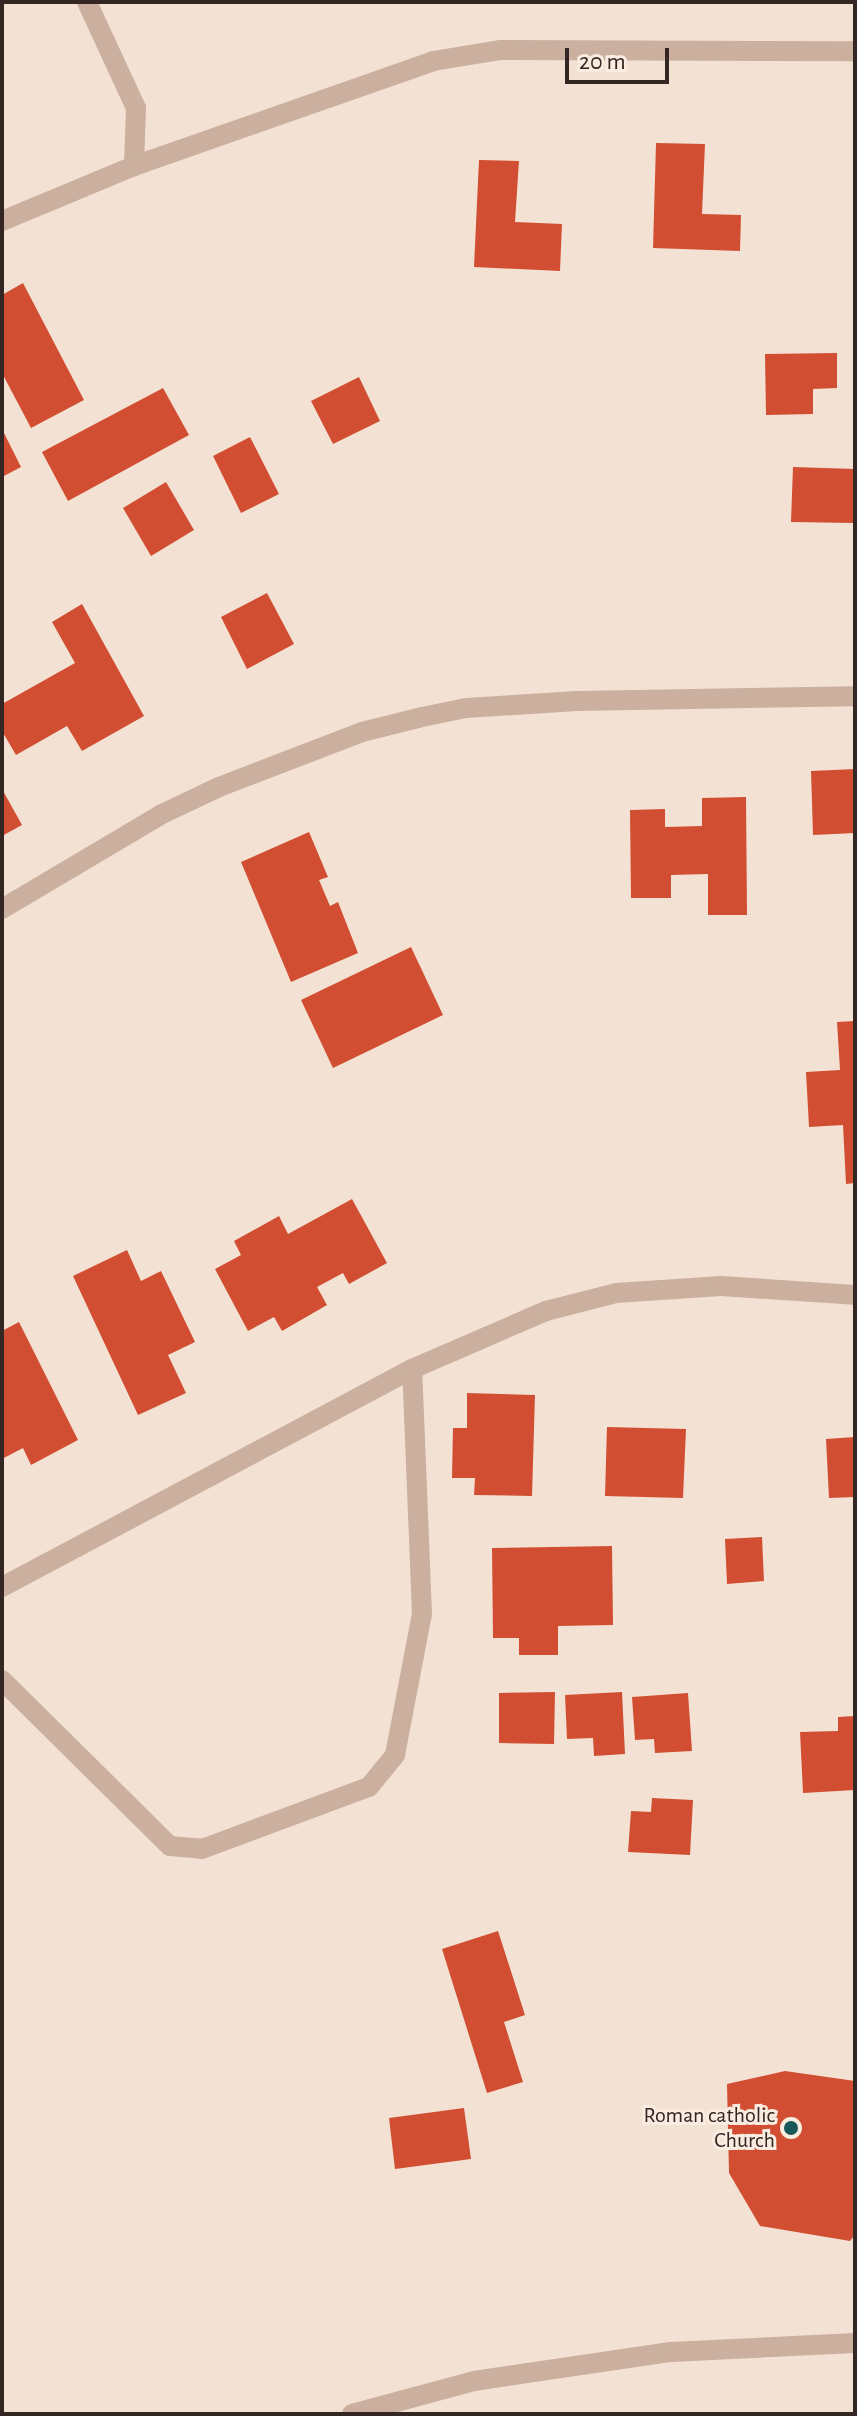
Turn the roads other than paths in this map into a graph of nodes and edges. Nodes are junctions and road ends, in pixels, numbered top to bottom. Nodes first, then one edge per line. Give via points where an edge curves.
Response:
1 (87, 2) edge
2 (855, 51) edge
3 (134, 166) junction
4 (2, 221) edge
5 (855, 696) edge
6 (2, 909) edge
7 (855, 1295) edge
8 (412, 1369) junction
9 (2, 1587) edge
10 (2, 1680) edge
11 (855, 2343) edge
12 (352, 2414) edge

1 - 3 street via 136,108
2 - 3 street via 501,50 433,61
3 - 4 street
5 - 6 street via 577,701 466,708 422,717 362,732 219,787 160,815
7 - 8 street via 721,1286 616,1293 546,1311
8 - 9 street
8 - 10 street via 422,1614 395,1755 369,1787 202,1849 170,1846
11 - 12 street via 671,2352 474,2381

